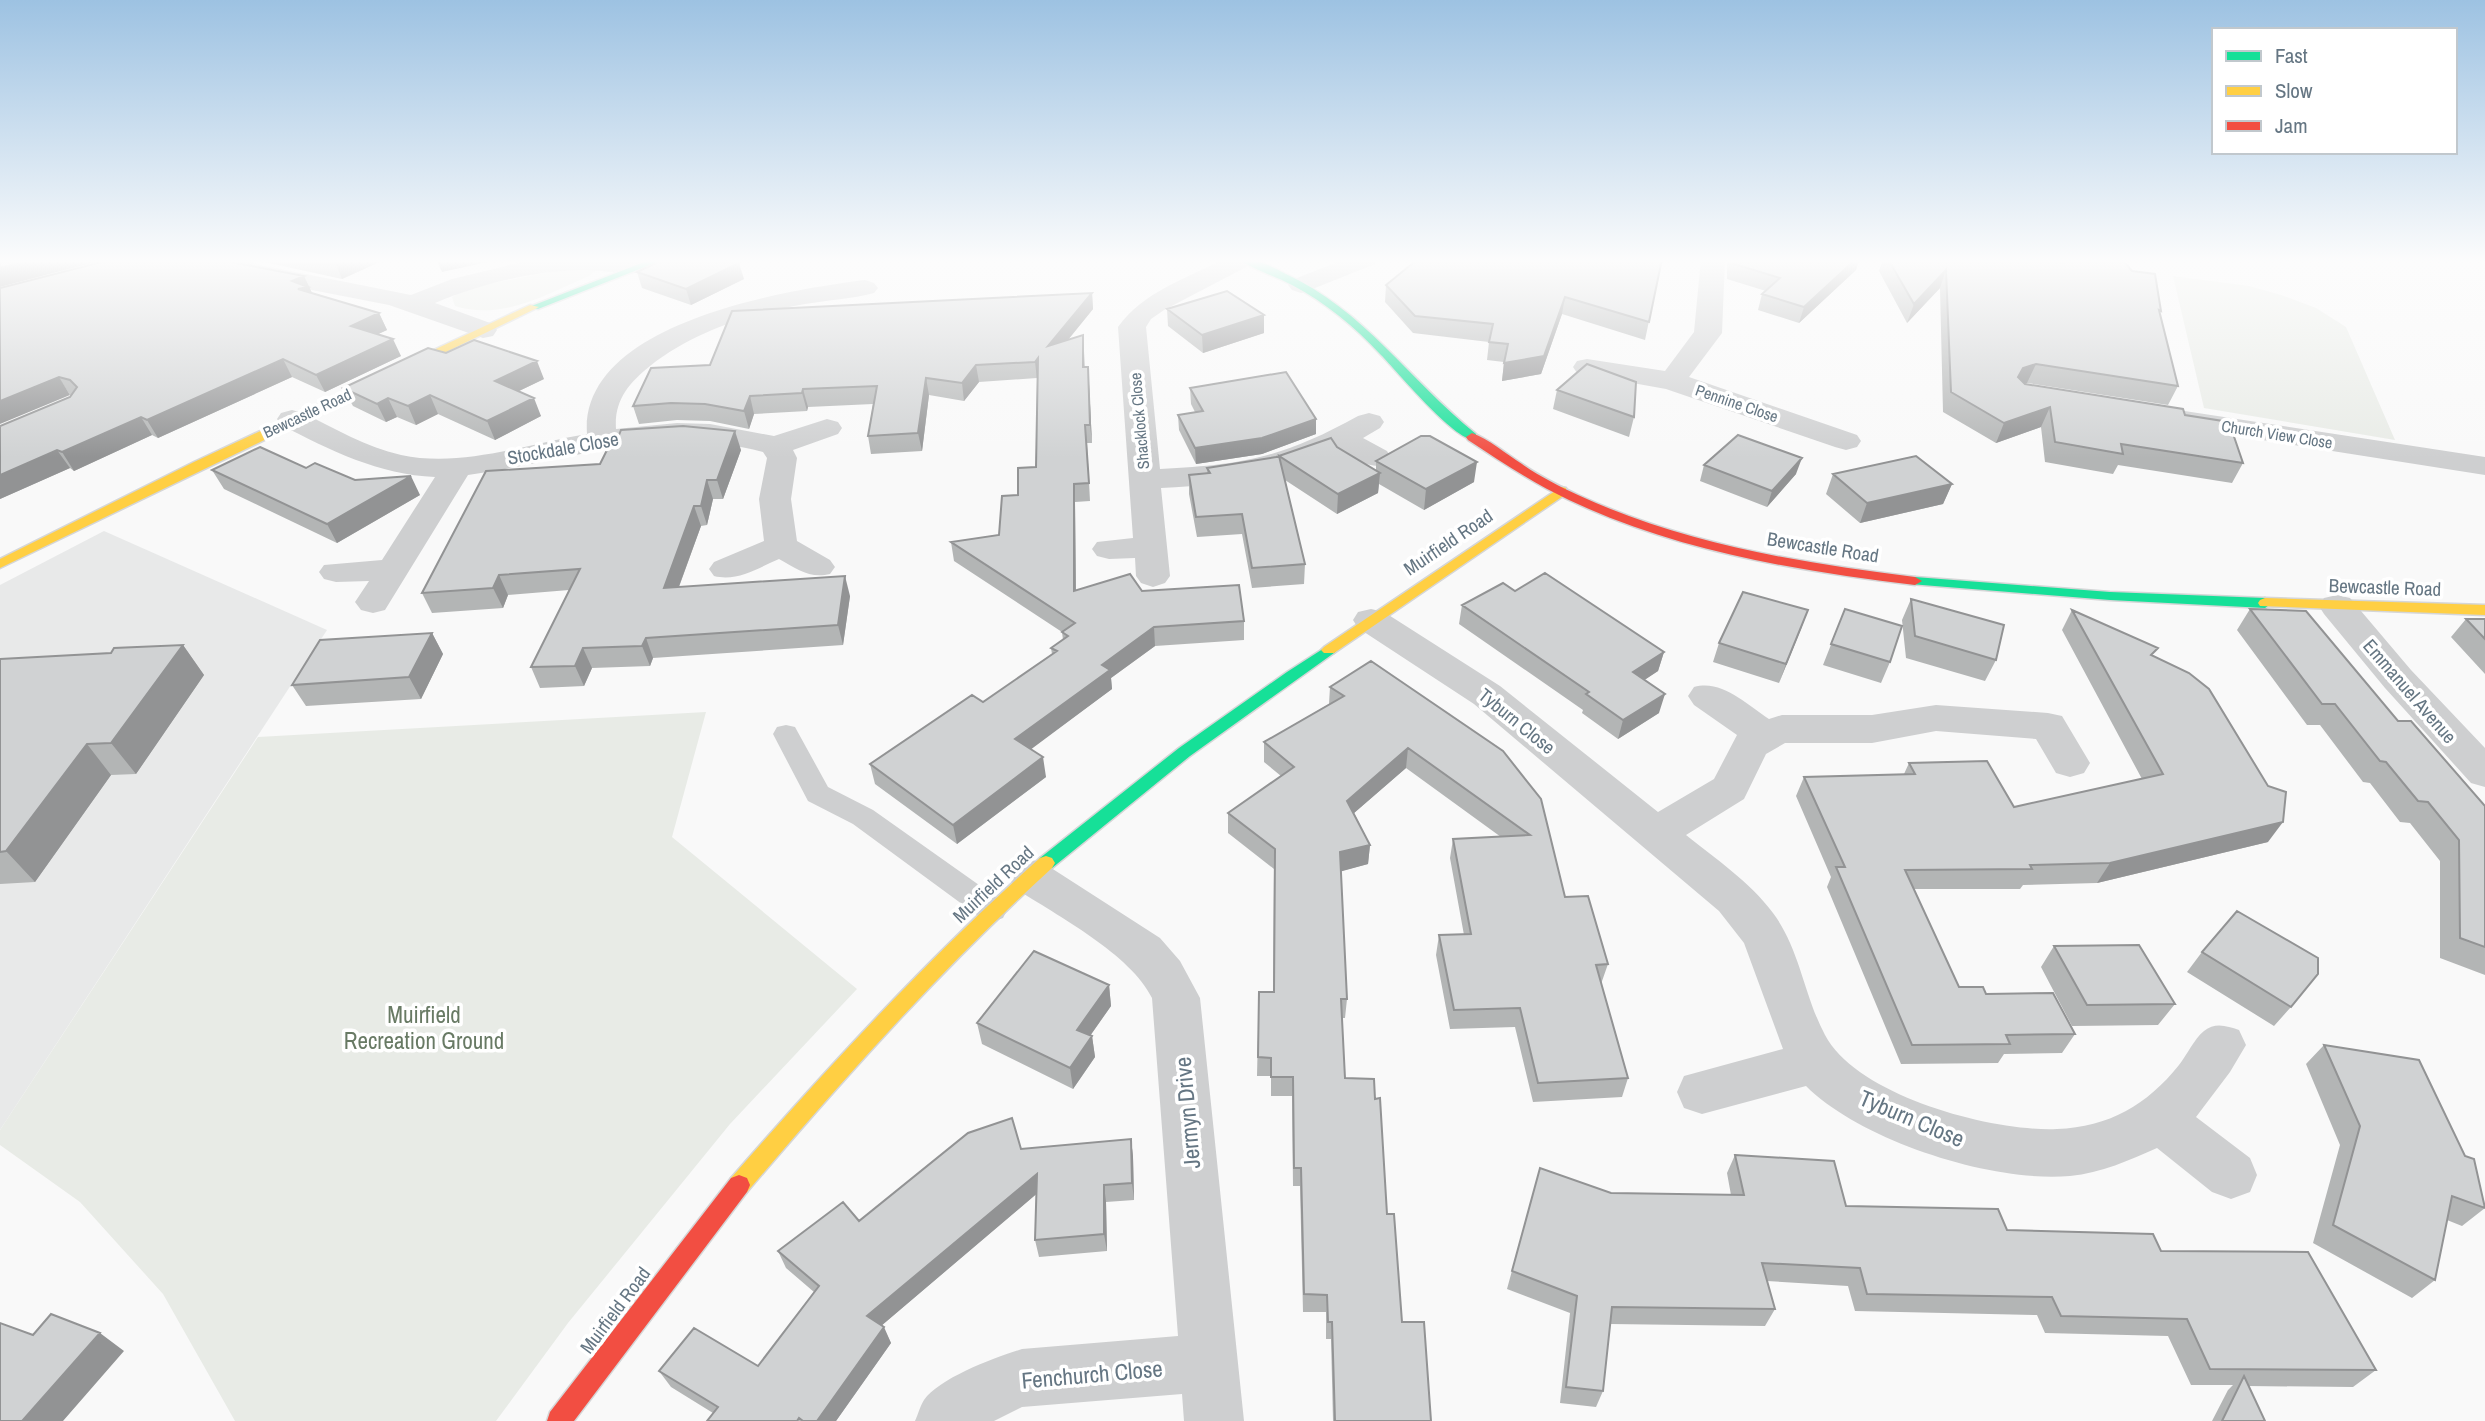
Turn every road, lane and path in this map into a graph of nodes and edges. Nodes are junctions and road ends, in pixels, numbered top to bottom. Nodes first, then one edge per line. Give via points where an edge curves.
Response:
1 (471, 325) edge
2 (494, 325) edge
3 (703, 325) edge
4 (1133, 325) edge
5 (1357, 325) edge
6 (1709, 325) edge
7 (483, 330) junction
8 (1587, 367) edge
9 (1672, 381) junction
10 (2148, 414) edge
11 (292, 419) junction
12 (1369, 422) dead end
13 (827, 428) dead end
14 (1341, 438) junction
15 (602, 441) junction
16 (1846, 441) dead end
17 (775, 446) junction
18 (1376, 458) edge
19 (2485, 466) edge
20 (456, 468) junction
21 (1144, 479) junction
22 (1561, 491) junction
23 (781, 546) junction
24 (1109, 549) dead end
25 (0, 564) edge
26 (818, 567) dead end
27 (726, 569) dead end
28 (392, 570) junction
29 (336, 572) dead end
30 (373, 601) dead end
31 (2337, 607) junction
32 (2485, 610) edge
33 (1371, 620) junction
34 (1707, 696) dead end
35 (786, 734) dead end
36 (1765, 735) junction
37 (2070, 763) dead end
38 (2485, 773) edge
39 (1655, 834) junction
40 (1030, 876) junction
41 (992, 910) junction
42 (2222, 1045) dead end
43 (1815, 1062) junction
44 (1702, 1092) dead end
45 (2159, 1119) junction
46 (2231, 1175) dead end
47 (1209, 1363) junction
48 (559, 1421) edge
49 (945, 1421) edge
50 (1214, 1421) edge

1 - 7 street
2 - 7 street, Bewcastle Road
3 - 15 street via 659,347 619,378 601,410
4 - 21 street, Shacklock Close
5 - 22 street, Bewcastle Road via 1454,423
6 - 9 street, Pennine Close via 1702,344
7 - 11 street, Bewcastle Road
8 - 9 street, Pennine Close
9 - 16 street, Pennine Close via 1792,435
10 - 19 street, Church View Close
11 - 20 street, Stockdale Close via 379,460
11 - 25 street, Bewcastle Road
12 - 14 street, Shacklock Close
13 - 17 street
14 - 18 street
14 - 21 street, Shacklock Close via 1294,459 1246,472
15 - 17 street, Stockdale Close via 657,432 709,432
15 - 20 street, Stockdale Close
17 - 23 street via 782,458 775,499
20 - 28 street
21 - 24 street, Shacklock Close via 1151,561
22 - 31 street, Bewcastle Road via 1696,543 1855,574 1965,586
22 - 33 street, Muirfield Road
23 - 26 street
23 - 27 street
28 - 29 street
28 - 30 street
31 - 32 street, Bewcastle Road
31 - 38 street, Emmanuel Avenue
33 - 39 street, Tyburn Close via 1487,695
33 - 40 street, Muirfield Road via 1155,772
34 - 36 street
35 - 41 lane via 818,794 863,817
36 - 37 street via 1782,729 1872,729 1936,718 2049,726
36 - 39 street via 1750,746 1730,789
39 - 43 street, Tyburn Close via 1735,899 1759,929 1799,1034
40 - 41 street, Muirfield Road
40 - 47 street, Jermyn Drive via 1144,951 1164,974 1176,998
41 - 48 street, Muirfield Road via 813,1099 733,1192
42 - 45 street, Tyburn Close via 2193,1086
43 - 44 street
43 - 45 street, Tyburn Close via 1846,1089 1883,1110 1984,1148 2075,1152 2135,1134
45 - 46 street
47 - 49 street, Fenchurch Close via 1022,1378 967,1402
47 - 50 street, Jermyn Drive

